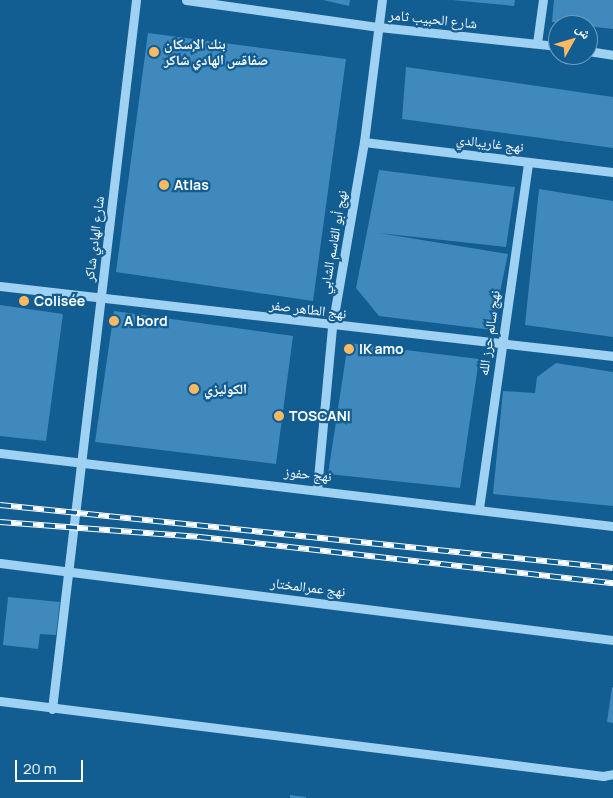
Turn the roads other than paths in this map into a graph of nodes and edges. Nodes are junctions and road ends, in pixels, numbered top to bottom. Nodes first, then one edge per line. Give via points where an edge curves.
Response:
1 (136, 0) edge
2 (186, 0) edge
3 (382, 0) edge
4 (543, 0) edge
5 (379, 27) junction
6 (538, 43) junction
7 (548, 44) edge
8 (598, 53) edge
9 (613, 55) edge
10 (364, 142) junction
11 (528, 162) junction
12 (613, 172) edge
13 (0, 286) edge
14 (101, 298) junction
15 (332, 327) junction
16 (501, 342) junction
17 (613, 356) edge
18 (0, 453) edge
19 (79, 463) junction
20 (317, 489) junction
21 (479, 508) junction
22 (613, 526) edge
23 (0, 563) edge
24 (68, 571) junction
25 (613, 640) edge
26 (0, 701) edge
27 (52, 709) junction
28 (613, 774) edge

1 - 14 street, شارع الهادي شاكر
2 - 5 street, شارع الحبيب ثامر
3 - 5 street, نهج أبو القاسم الشابي
4 - 6 street
5 - 6 street, شارع الحبيب ثامر
5 - 10 street, نهج أبو القاسم الشابي
6 - 7 street, شارع الحبيب ثامر
8 - 9 street
10 - 11 street, نهج غاريبالدي
10 - 15 street, نهج أبو القاسم الشابي
11 - 12 street, نهج غاريبالدي
11 - 16 street, نهج سالم حرز الله
13 - 14 street, نهج الطاهر صفر
14 - 15 street, نهج الطاهر صفر
14 - 19 street, شارع الهادي شاكر
15 - 16 street, نهج الطاهر صفر
15 - 20 street, نهج أبو القاسم الشابي
16 - 17 street, نهج الطاهر صفر
16 - 21 street, نهج سالم حرز الله
18 - 19 street, نهج حفوز
19 - 20 street, نهج حفوز
19 - 24 street, شارع الهادي شاكر
20 - 21 street, نهج حفوز
21 - 22 street, نهج حفوز
23 - 24 street, نهج عمرالمختار
24 - 25 street, نهج عمرالمختار
24 - 27 street, شارع الهادي شاكر
26 - 27 street
27 - 28 street via 593,775

